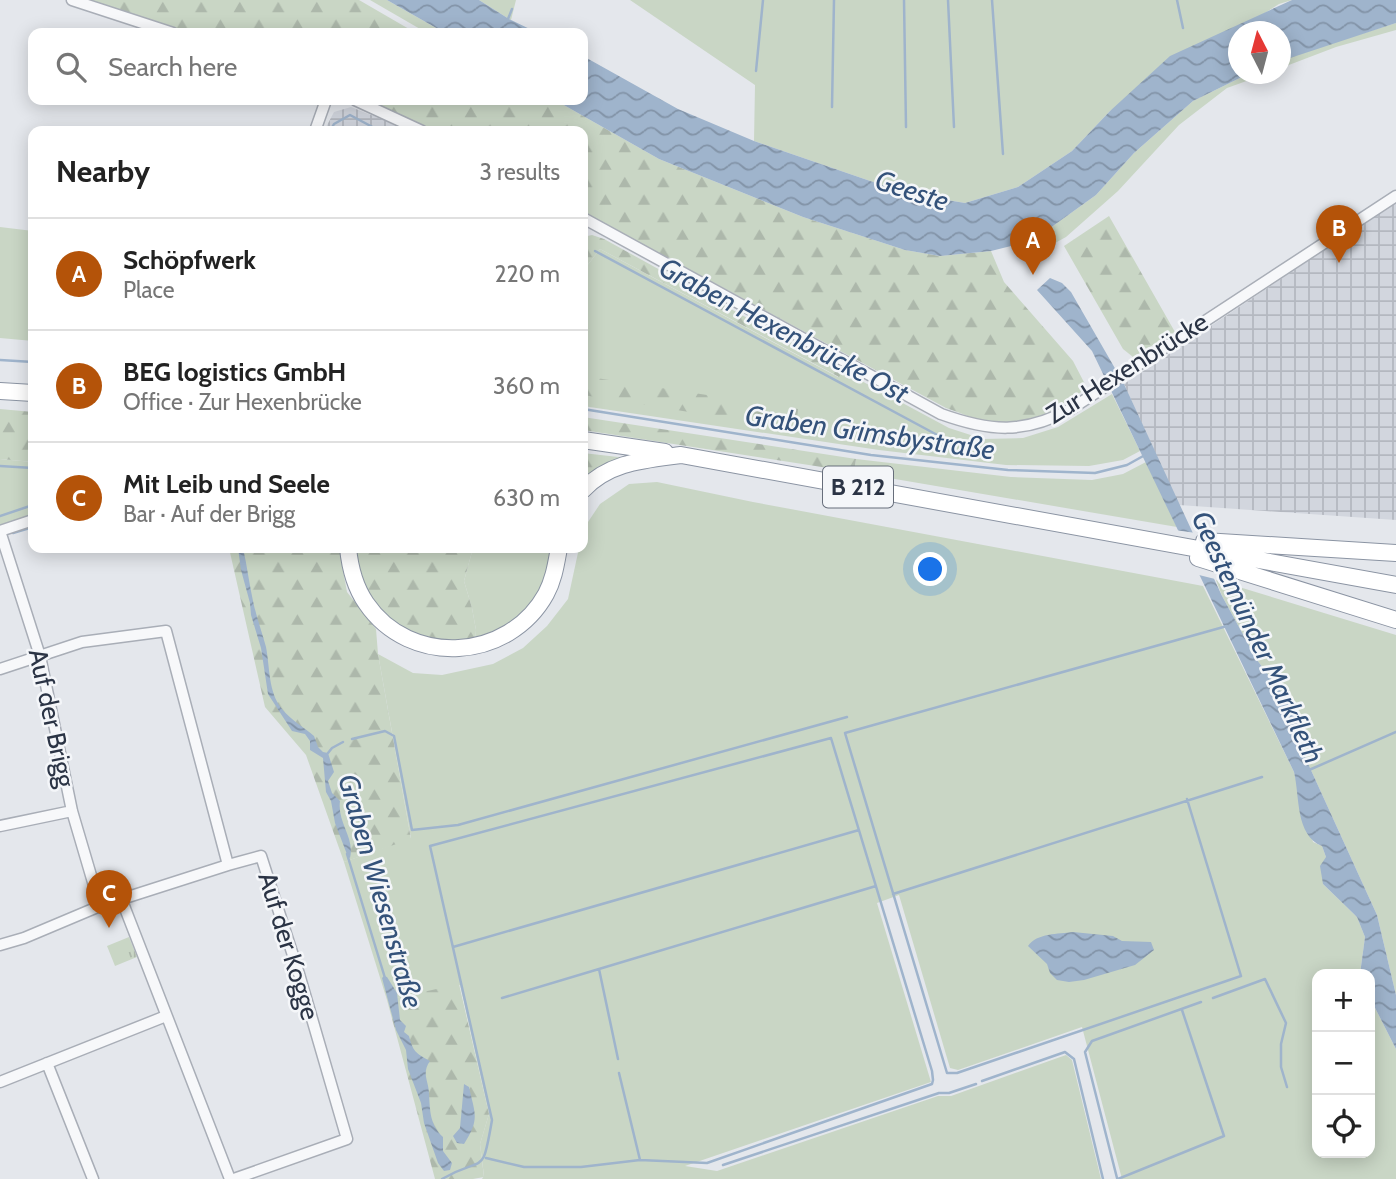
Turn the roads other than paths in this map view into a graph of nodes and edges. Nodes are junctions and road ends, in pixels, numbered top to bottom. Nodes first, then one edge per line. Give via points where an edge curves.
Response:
1 (72, 0) edge
2 (158, 28) edge
3 (324, 105) edge
4 (366, 105) edge
5 (317, 126) edge
6 (411, 126) edge
7 (1396, 196) edge
8 (588, 221) edge
9 (0, 391) edge
10 (28, 393) edge
11 (588, 441) edge
12 (681, 455) junction
13 (588, 486) edge
14 (28, 522) edge
15 (0, 531) edge
16 (349, 553) edge
17 (558, 553) edge
18 (1214, 553) junction
19 (1396, 553) edge
20 (1396, 585) edge
21 (1396, 620) edge
22 (40, 656) junction
23 (0, 669) edge
24 (72, 811) junction
25 (0, 826) edge
26 (228, 865) junction
27 (121, 898) junction
28 (100, 906) junction
29 (0, 945) edge
30 (166, 1016) junction
31 (47, 1063) junction
32 (0, 1082) edge
33 (93, 1179) edge
34 (232, 1179) edge

1 - 2 street
3 - 5 street
4 - 6 street
7 - 8 street, Zur Hexenbrücke via 1053,418 1031,426 989,428 942,414
9 - 10 highway
11 - 12 highway, B 212
12 - 13 highway via 629,462 601,474
12 - 18 highway, B 212
14 - 15 street
15 - 22 street, Auf der Brigg
16 - 17 highway via 356,584 376,615 417,643 454,649 491,642 523,623 546,594
18 - 19 highway
18 - 20 highway
18 - 21 highway
22 - 23 street
22 - 24 street, Auf der Brigg
22 - 26 street, Auf der Kogge via 82,642 166,631
24 - 25 street
24 - 28 street, Auf der Brigg
26 - 27 street
26 - 34 street, Auf der Kogge via 261,856 347,1139
27 - 28 street
27 - 30 street
28 - 29 street
30 - 31 street
30 - 34 street
31 - 32 street
31 - 33 street

